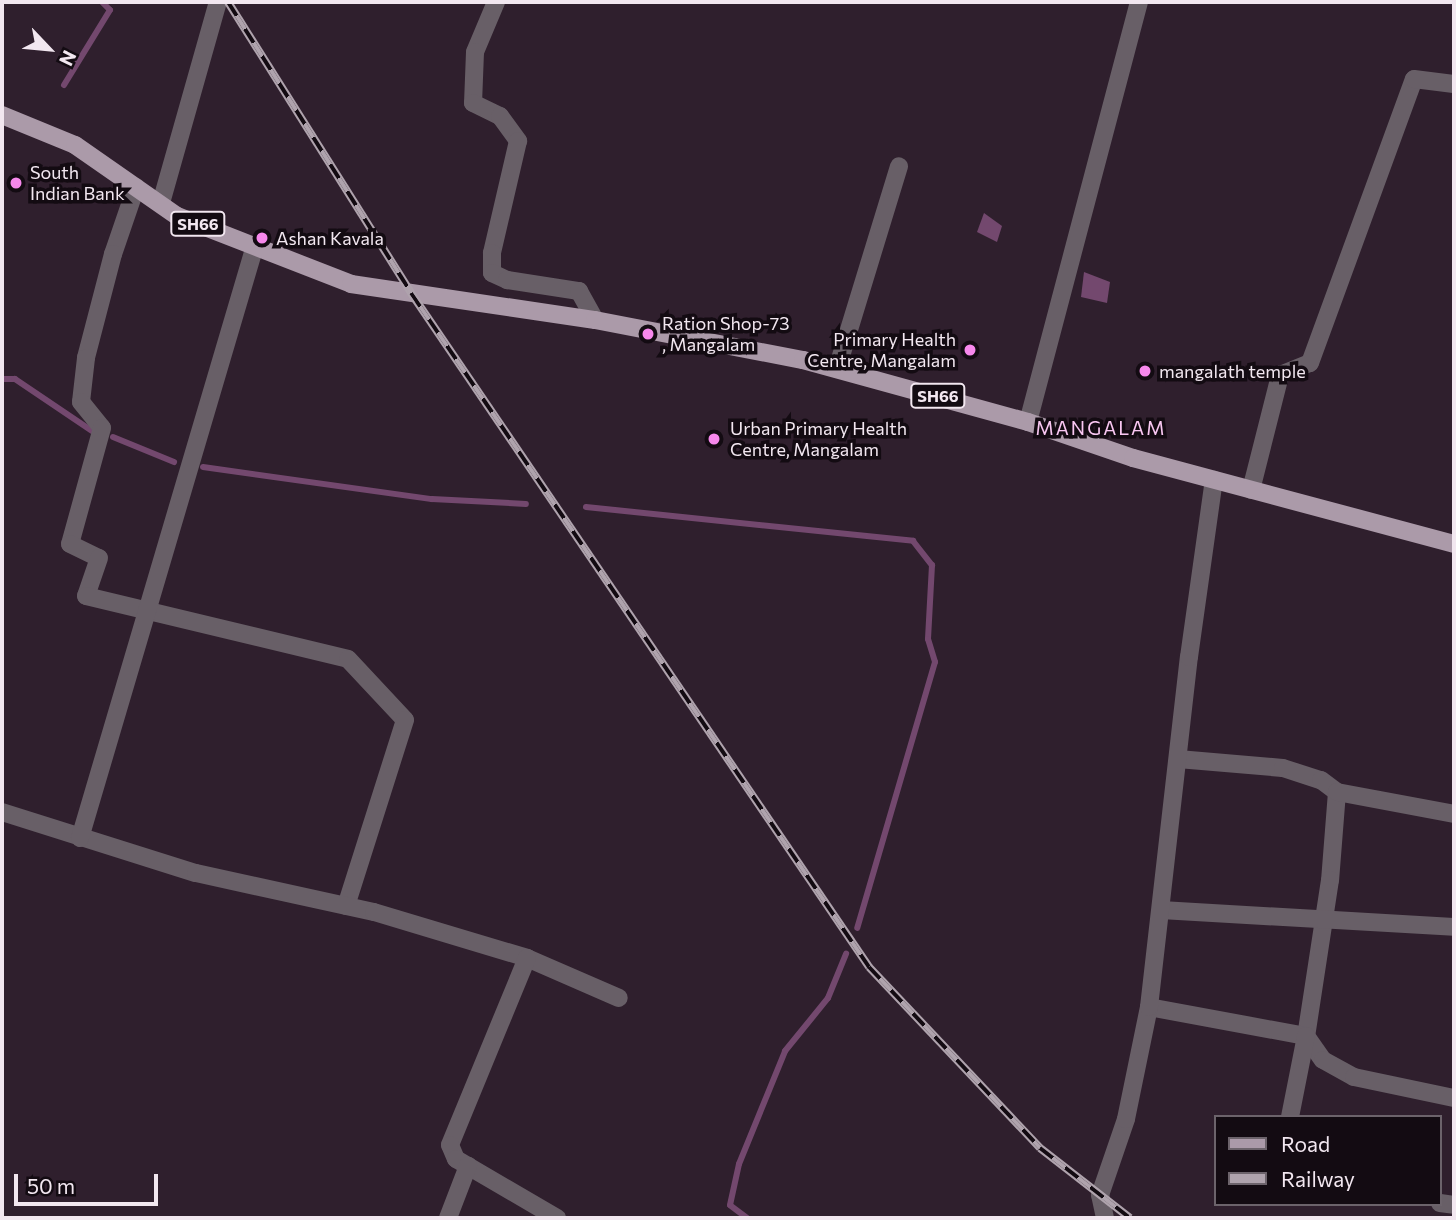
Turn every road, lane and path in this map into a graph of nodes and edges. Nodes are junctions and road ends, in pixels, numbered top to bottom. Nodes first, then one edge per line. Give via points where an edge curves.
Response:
1 (218, 2) edge
2 (496, 2) edge
3 (1139, 2) edge
4 (1454, 84) edge
5 (2, 115) edge
6 (899, 166) dead end
7 (136, 187) junction
8 (162, 203) junction
9 (254, 249) junction
10 (595, 320) junction
11 (837, 369) junction
12 (1028, 422) junction
13 (1214, 480) junction
14 (1251, 491) junction
15 (1454, 544) edge
16 (147, 610) junction
17 (1178, 760) junction
18 (1336, 792) junction
19 (2, 812) edge
20 (1454, 814) edge
21 (80, 838) junction
22 (346, 906) junction
23 (1161, 910) junction
24 (1324, 919) junction
25 (1454, 928) edge
26 (527, 958) junction
27 (619, 998) dead end
28 (1149, 1007) junction
29 (1306, 1036) junction
30 (1454, 1098) edge
31 (1290, 1115) edge
32 (468, 1166) junction
33 (448, 1218) edge
34 (557, 1218) edge
35 (1104, 1218) edge

1 - 8 street
2 - 10 street via 475,52 473,103 500,116 518,141 492,273 507,281 579,291
3 - 12 street
4 - 14 street via 1414,79 1310,363 1280,375
5 - 7 main road, SH66 via 75,145
6 - 11 street
7 - 8 main road, SH66
7 - 16 street via 86,358 81,402 102,428 70,544 99,558 86,596
8 - 9 main road, SH66 via 177,216
9 - 10 main road, SH66 via 351,284
9 - 16 street
10 - 11 main road, SH66
11 - 12 main road, SH66
12 - 13 main road, SH66
13 - 14 main road, SH66
13 - 17 street
14 - 15 main road, SH66
16 - 21 street
16 - 22 street via 348,659 405,720
17 - 18 street via 1283,768 1321,780
17 - 23 street
18 - 20 street
18 - 24 street via 1339,811
19 - 21 street
21 - 22 street via 196,873
22 - 26 street
23 - 24 street
23 - 28 street
24 - 25 street
24 - 29 street
26 - 27 street
26 - 32 street via 454,1126 450,1145 456,1159
28 - 29 street
28 - 35 street via 1126,1118 1100,1195
29 - 30 street via 1323,1060 1354,1077
29 - 31 street
32 - 33 street
32 - 34 street

